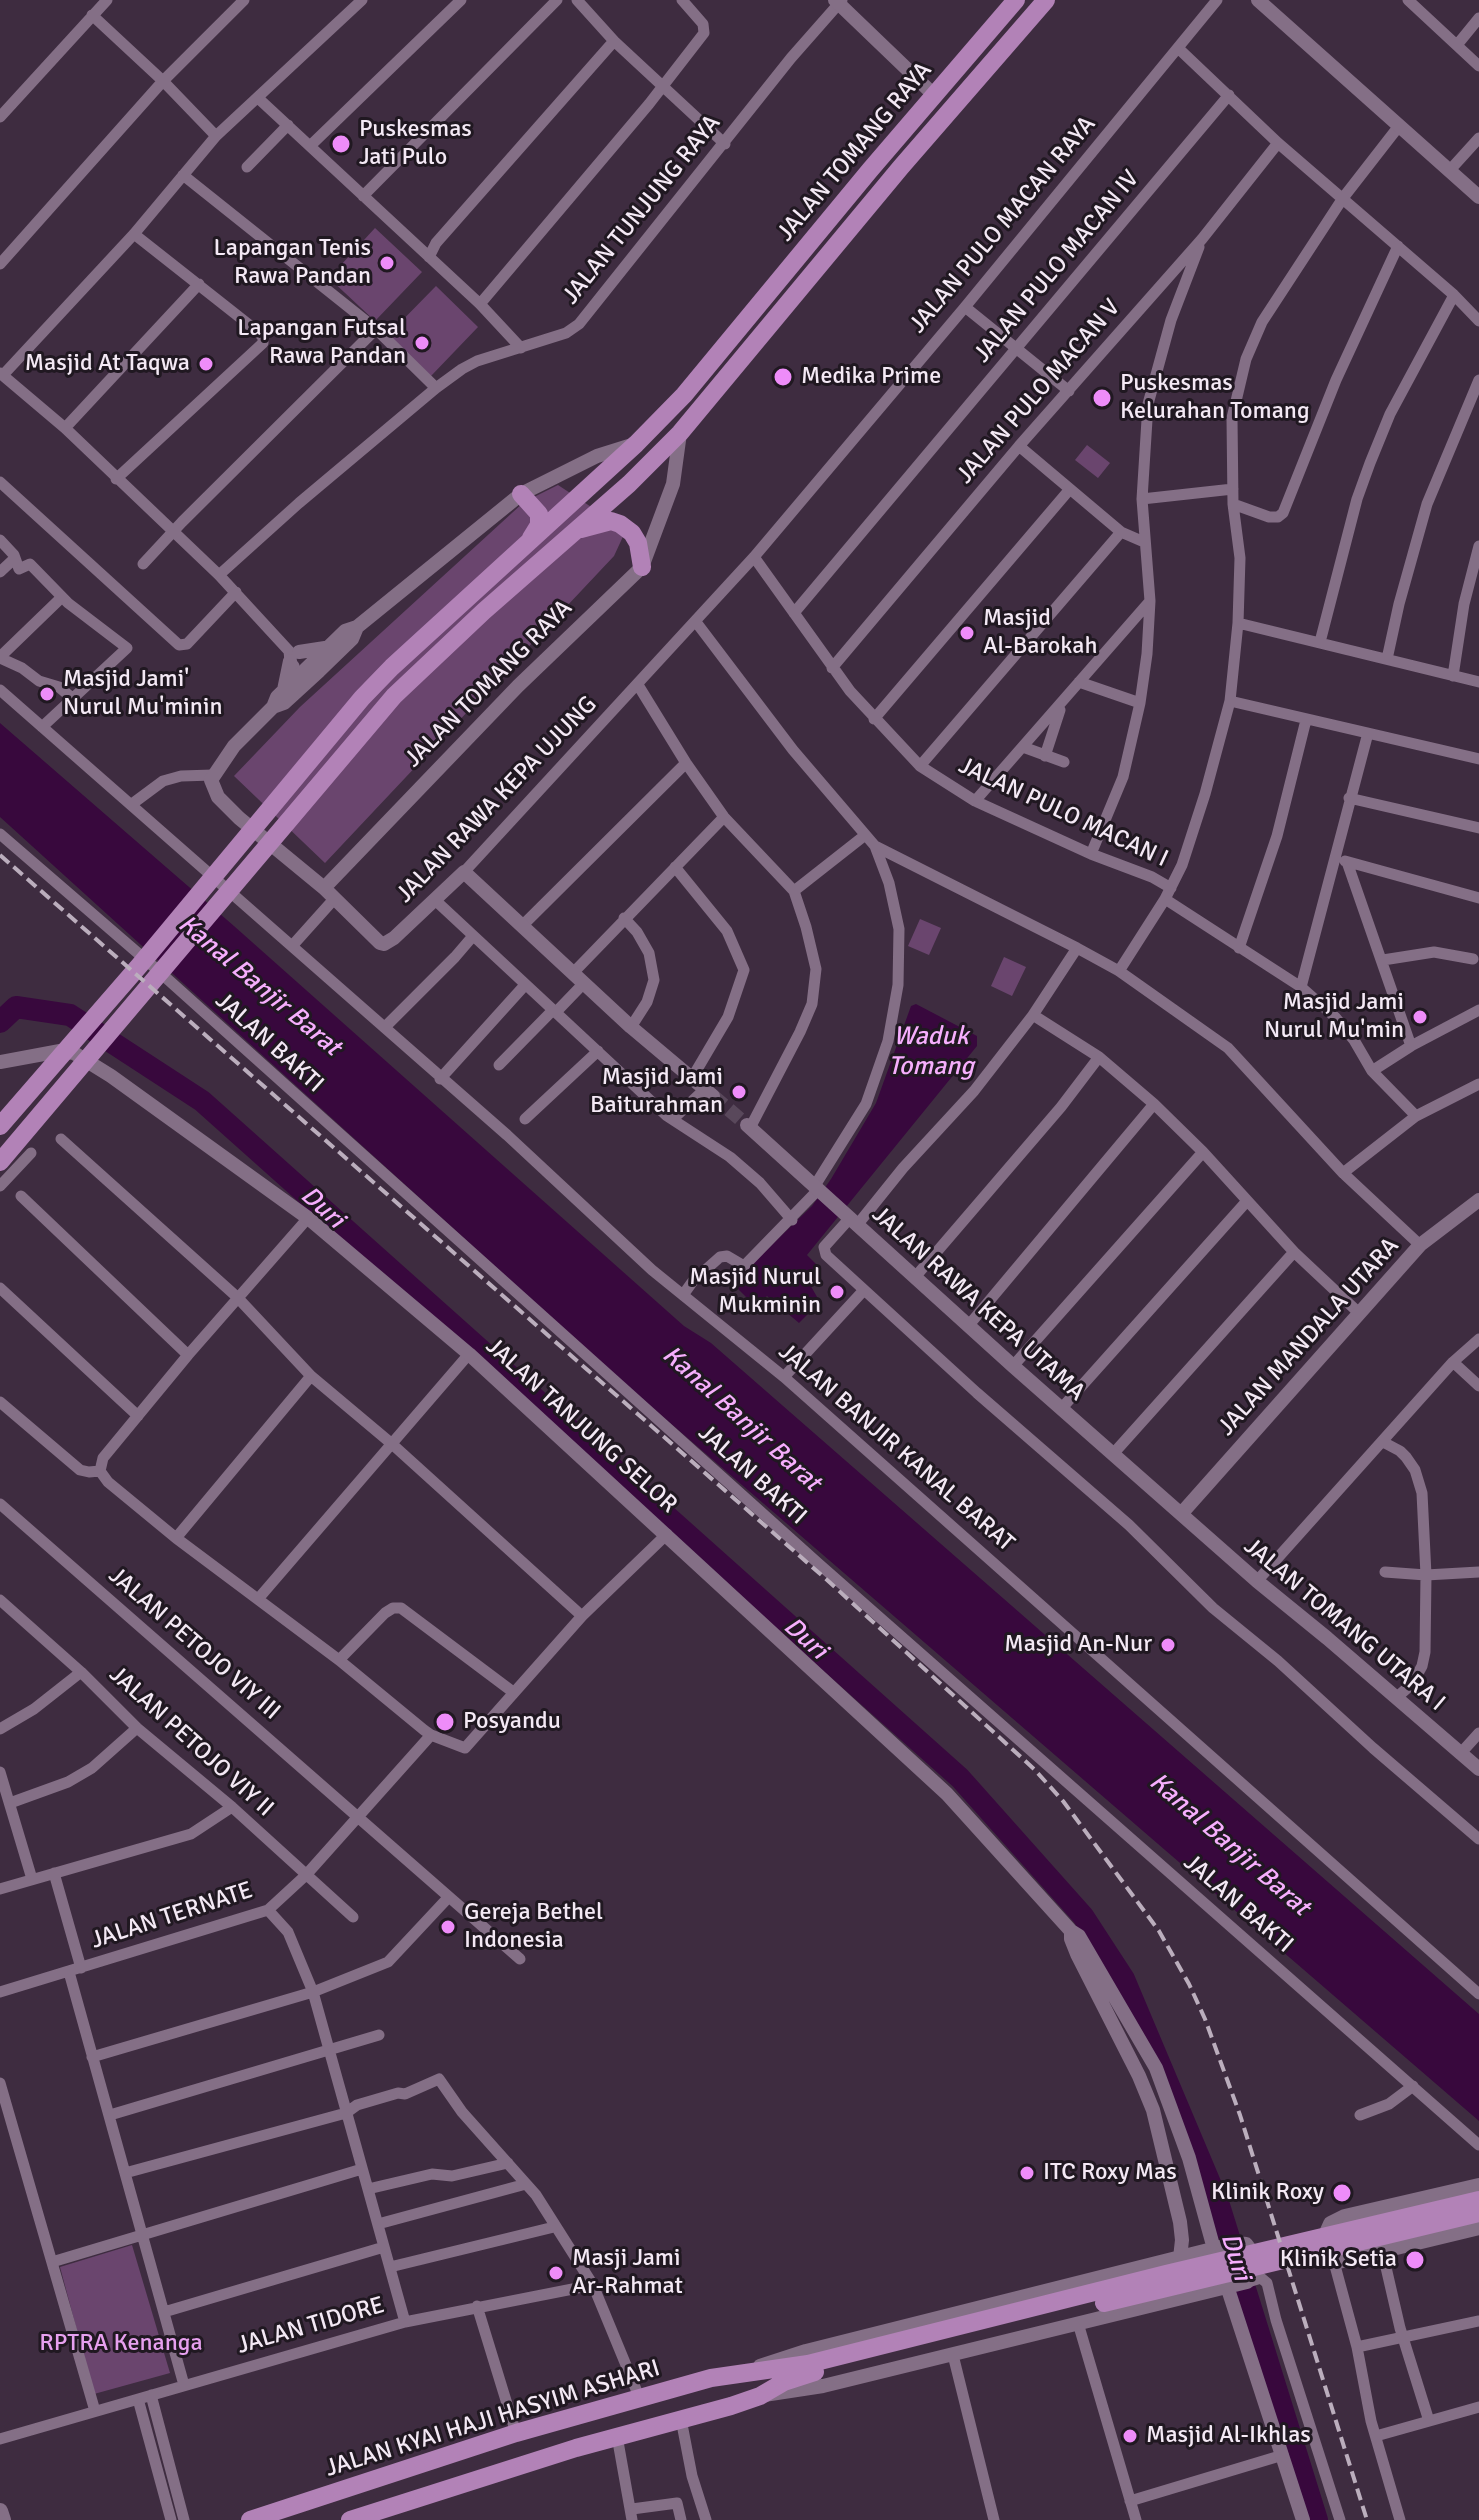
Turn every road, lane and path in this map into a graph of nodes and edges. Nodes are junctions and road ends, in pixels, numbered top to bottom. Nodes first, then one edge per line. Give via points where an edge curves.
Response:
1 (244, 0) edge
2 (362, 0) edge
3 (461, 0) edge
4 (557, 0) edge
5 (577, 0) edge
6 (682, 0) edge
7 (1016, 0) edge
8 (1046, 0) edge
9 (1217, 0) edge
10 (1258, 0) edge
11 (1408, 0) edge
12 (102, 1) edge
13 (839, 1) edge
14 (92, 15) junction
15 (1479, 18) edge
16 (614, 41) junction
17 (1457, 45) junction
18 (1178, 48) junction
19 (1479, 66) edge
20 (163, 81) junction
21 (661, 87) junction
22 (934, 95) junction
23 (1229, 95) junction
24 (258, 98) junction
25 (0, 117) edge
26 (288, 125) junction
27 (1399, 126) junction
28 (216, 136) junction
29 (1479, 138) edge
30 (1278, 143) junction
31 (725, 144) junction
32 (310, 146) junction
33 (247, 167) dead end
34 (1450, 170) junction
35 (183, 175) junction
36 (363, 196) junction
37 (1479, 197) edge
38 (1343, 198) junction
39 (134, 234) junction
40 (1202, 239) junction
41 (1398, 246) junction
42 (429, 257) junction
43 (0, 264) edge
44 (199, 284) junction
45 (1454, 295) junction
46 (480, 304) junction
47 (965, 307) junction
48 (1479, 321) edge
49 (376, 329) junction
50 (521, 348) junction
51 (1016, 348) junction
52 (1, 374) edge
53 (1479, 380) edge
54 (436, 388) junction
55 (1069, 391) junction
56 (65, 428) junction
57 (680, 433) junction
58 (636, 444) junction
59 (1019, 446) junction
60 (116, 479) junction
61 (0, 482) edge
62 (1070, 489) junction
63 (1233, 489) junction
64 (521, 494) junction
65 (1142, 499) junction
66 (1233, 504) junction
67 (574, 530) junction
68 (174, 532) junction
69 (1121, 532) junction
70 (0, 540) edge
71 (1144, 542) junction
72 (528, 544) junction
73 (1479, 546) edge
74 (754, 557) junction
75 (15, 558) junction
76 (143, 564) dead end
77 (642, 567) junction
78 (0, 572) edge
79 (219, 575) junction
80 (236, 592) junction
81 (62, 597) junction
82 (1150, 601) junction
83 (794, 613) junction
84 (696, 622) junction
85 (1238, 623) junction
86 (357, 627) junction
87 (1320, 642) junction
88 (325, 648) junction
89 (2, 652) edge
90 (293, 655) junction
91 (1387, 659) junction
92 (832, 668) junction
93 (310, 672) junction
94 (1453, 676) junction
95 (1079, 682) junction
96 (1479, 682) edge
97 (638, 685) junction
98 (0, 690) edge
99 (284, 690) junction
100 (72, 698) junction
101 (1062, 701) junction
102 (1230, 701) junction
103 (1140, 703) junction
104 (273, 707) junction
105 (874, 719) junction
106 (1306, 720) junction
107 (42, 727) junction
108 (1368, 733) junction
109 (1023, 747) junction
110 (1045, 756) junction
111 (1479, 759) edge
112 (1064, 762) dead end
113 (686, 763) junction
114 (920, 766) junction
115 (213, 775) junction
116 (1349, 798) junction
117 (975, 801) junction
118 (132, 804) junction
119 (724, 817) junction
120 (1479, 828) edge
121 (0, 834) edge
122 (864, 836) junction
123 (875, 846) junction
124 (1091, 854) junction
125 (1342, 860) junction
126 (675, 867) junction
127 (464, 872) junction
128 (325, 888) junction
129 (794, 891) junction
130 (1168, 894) junction
131 (1479, 898) edge
132 (435, 900) junction
133 (624, 918) junction
134 (522, 926) junction
135 (473, 936) junction
136 (292, 946) junction
137 (1077, 948) junction
138 (1239, 948) junction
139 (1473, 959) dead end
140 (1383, 960) junction
141 (1119, 971) junction
142 (578, 978) junction
143 (525, 985) junction
144 (1301, 987) junction
145 (555, 1010) junction
146 (1479, 1010) edge
147 (1033, 1015) junction
148 (385, 1027) junction
149 (631, 1027) junction
150 (1411, 1046) junction
151 (598, 1051) junction
152 (1099, 1057) junction
153 (0, 1062) edge
154 (499, 1065) dead end
155 (1372, 1071) junction
156 (692, 1078) junction
157 (440, 1079) junction
158 (1479, 1084) edge
159 (709, 1093) joint
160 (1154, 1104) junction
161 (1416, 1116) junction
162 (525, 1119) dead end
163 (673, 1119) junction
164 (0, 1126) edge
165 (748, 1126) joint
166 (61, 1139) dead end
167 (1203, 1152) junction
168 (31, 1153) dead end
169 (0, 1162) edge
170 (1343, 1173) junction
171 (0, 1186) edge
172 (817, 1190) junction
173 (21, 1196) dead end
174 (1479, 1200) edge
175 (1247, 1201) junction
176 (308, 1218) junction
177 (851, 1219) junction
178 (792, 1220) junction
179 (1420, 1245) junction
180 (1294, 1252) junction
181 (916, 1276) junction
182 (0, 1288) edge
183 (864, 1290) junction
184 (683, 1295) junction
185 (237, 1297) junction
186 (1359, 1313) junction
187 (969, 1325) junction
188 (1479, 1339) edge
189 (469, 1354) junction
190 (188, 1355) junction
191 (1453, 1362) junction
192 (1013, 1366) junction
193 (311, 1376) junction
194 (784, 1377) junction
195 (1479, 1386) edge
196 (0, 1402) edge
197 (1061, 1409) junction
198 (138, 1416) junction
199 (1383, 1442) junction
200 (392, 1444) junction
201 (1113, 1454) junction
202 (100, 1471) junction
203 (0, 1504) edge
204 (1181, 1514) junction
205 (667, 1534) junction
206 (176, 1538) junction
207 (1385, 1572) dead end
208 (1479, 1572) edge
209 (1426, 1575) junction
210 (1257, 1581) junction
211 (258, 1599) junction
212 (0, 1600) edge
213 (582, 1616) junction
214 (339, 1660) junction
215 (81, 1672) junction
216 (513, 1692) junction
217 (1397, 1697) junction
218 (137, 1728) junction
219 (0, 1729) edge
220 (1479, 1733) edge
221 (431, 1735) junction
222 (1460, 1754) junction
223 (1479, 1769) edge
224 (0, 1772) edge
225 (10, 1803) junction
226 (232, 1807) junction
227 (359, 1818) junction
228 (1479, 1839) edge
229 (54, 1873) junction
230 (306, 1875) junction
231 (32, 1879) junction
232 (0, 1889) edge
233 (445, 1901) dead end
234 (268, 1910) junction
235 (353, 1917) dead end
236 (1071, 1931) junction
237 (520, 1959) dead end
238 (75, 1970) junction
239 (0, 1992) edge
240 (313, 1992) junction
241 (1479, 1994) edge
242 (379, 2035) dead end
243 (328, 2050) junction
244 (92, 2057) junction
245 (0, 2083) edge
246 (1413, 2086) junction
247 (346, 2113) junction
248 (110, 2115) junction
249 (1360, 2115) dead end
250 (1479, 2145) edge
251 (508, 2163) junction
252 (362, 2169) junction
253 (125, 2173) junction
254 (526, 2184) junction
255 (1479, 2186) edge
256 (368, 2189) junction
257 (1479, 2200) edge
258 (1400, 2205) junction
259 (1376, 2210) junction
260 (1479, 2213) edge
261 (378, 2224) junction
262 (554, 2227) junction
263 (1479, 2227) edge
264 (143, 2236) junction
265 (1411, 2244) junction
266 (384, 2247) junction
267 (1217, 2248) junction
268 (1384, 2250) junction
269 (1173, 2259) junction
270 (52, 2262) junction
271 (1334, 2262) junction
272 (390, 2267) junction
273 (1092, 2280) junction
274 (1237, 2284) junction
275 (593, 2285) junction
276 (1176, 2298) junction
277 (477, 2306) junction
278 (164, 2312) junction
279 (1108, 2316) junction
280 (1479, 2321) edge
281 (405, 2322) junction
282 (1078, 2323) junction
283 (1402, 2337) junction
284 (1357, 2347) junction
285 (953, 2355) junction
286 (810, 2368) junction
287 (752, 2371) junction
288 (184, 2385) junction
289 (151, 2395) junction
290 (760, 2396) junction
291 (138, 2399) junction
292 (640, 2399) junction
293 (1479, 2407) edge
294 (95, 2411) junction
295 (681, 2419) junction
296 (1429, 2421) junction
297 (516, 2433) junction
298 (617, 2436) junction
299 (1376, 2436) junction
300 (0, 2439) edge
301 (1283, 2455) junction
302 (1130, 2501) junction
303 (0, 2511) edge
304 (632, 2515) edge
305 (359, 2519) edge
306 (3, 2520) edge
307 (171, 2520) edge
308 (184, 2520) edge
309 (250, 2520) edge
310 (681, 2520) edge
311 (706, 2520) edge
312 (994, 2520) edge
313 (1136, 2520) edge
314 (1303, 2520) edge
315 (1340, 2520) edge
316 (1400, 2520) edge

1 - 20 street
2 - 24 street
3 - 32 street
4 - 36 street
5 - 16 street
6 - 21 street via 703,24 704,33
7 - 22 main road, JALAN TOMANG RAYA
8 - 57 main road, JALAN TOMANG RAYA
9 - 18 street, JALAN PULO MACAN RAYA
10 - 27 street
11 - 17 street
12 - 14 street
13 - 22 street
13 - 31 street, JALAN TUNJUNG RAYA
14 - 20 street
14 - 25 street
15 - 17 street
16 - 21 street
16 - 42 street
17 - 19 street
18 - 23 street
18 - 47 street, JALAN PULO MACAN RAYA
20 - 28 street
20 - 43 street
21 - 31 street
21 - 46 street
22 - 58 main road, JALAN TOMANG RAYA via 684,395
23 - 30 street
23 - 51 street, JALAN PULO MACAN IV
24 - 26 street
24 - 28 street
26 - 32 street
26 - 33 street
27 - 34 street
27 - 38 street
28 - 35 street
29 - 34 street
30 - 38 street
30 - 40 street, JALAN PULO MACAN V
31 - 50 street, JALAN TUNJUNG RAYA via 579,324
32 - 36 street
34 - 37 street
35 - 39 street
35 - 49 street
36 - 42 street
38 - 41 street
38 - 63 street via 1262,322 1246,359 1232,418
39 - 44 street
39 - 52 street
40 - 55 street, JALAN PULO MACAN V
40 - 65 street via 1171,320 1148,404
41 - 45 street
41 - 66 street via 1283,513 1269,517
42 - 46 street
44 - 56 street
44 - 60 street via 257,331 263,343
45 - 48 street
45 - 87 street via 1390,414 1370,463
46 - 50 street
47 - 51 street
47 - 74 street, JALAN PULO MACAN RAYA
49 - 54 street
49 - 68 street
50 - 54 street, JALAN TUNJUNG RAYA via 477,361
51 - 55 street
51 - 83 street, JALAN PULO MACAN IV
52 - 56 street
53 - 91 street via 1427,504
54 - 79 street, JALAN TUNJUNG RAYA
55 - 59 street, JALAN PULO MACAN V
56 - 60 street
57 - 67 main road, JALAN TOMANG RAYA
57 - 77 street, JALAN TOMANG RAYA via 673,484
58 - 64 street, JALAN TOMANG RAYA via 597,456
58 - 72 main road, JALAN TOMANG RAYA
59 - 62 street
59 - 92 street, JALAN PULO MACAN V
60 - 68 street
61 - 80 street via 179,645 187,644
62 - 69 street
62 - 105 street
63 - 65 street
63 - 66 street
64 - 72 main road via 539,514
64 - 86 street, JALAN TOMANG RAYA
65 - 71 street
66 - 85 street via 1240,558
67 - 77 main road via 611,521 620,524 638,543
67 - 169 main road, JALAN TOMANG RAYA via 394,696
68 - 76 street
68 - 79 street
69 - 71 street
69 - 114 street
70 - 75 street
71 - 82 street
72 - 164 main road, JALAN TOMANG RAYA via 392,667 343,719
73 - 94 street
74 - 83 street, JALAN PULO MACAN I
74 - 84 street, JALAN PULO MACAN RAYA
75 - 78 street
75 - 81 street via 19,569 29,564
77 - 128 street, JALAN TOMANG RAYA via 518,686
79 - 80 street
80 - 90 street
81 - 89 street
81 - 100 street via 127,648
82 - 95 street
82 - 103 street
83 - 92 street, JALAN PULO MACAN I
84 - 97 street, JALAN RAWA KEPA UJUNG
84 - 122 street
85 - 87 street
85 - 102 street
86 - 88 street, JALAN TOMANG RAYA
86 - 93 street, JALAN TOMANG RAYA via 352,639
87 - 91 street
88 - 90 street
88 - 93 street, JALAN TOMANG RAYA
89 - 100 street
90 - 93 street
90 - 99 street
91 - 94 street
92 - 105 street, JALAN PULO MACAN I
93 - 99 street, JALAN TOMANG RAYA
93 - 104 street, JALAN TOMANG RAYA via 284,703
94 - 96 street
95 - 101 street
95 - 103 street
97 - 113 street
97 - 127 street, JALAN RAWA KEPA UJUNG
98 - 107 street, JALAN BANJIR KANAL BARAT
99 - 104 street, JALAN TOMANG RAYA
100 - 107 street
101 - 109 street
101 - 110 street
102 - 106 street
102 - 130 street via 1192,842
103 - 124 street via 1123,777
104 - 115 street, JALAN TOMANG RAYA
105 - 114 street, JALAN PULO MACAN I
106 - 108 street
106 - 138 street via 1277,836
107 - 118 street, JALAN BANJIR KANAL BARAT
108 - 111 street
108 - 116 street
109 - 110 street
109 - 117 street
110 - 112 street
113 - 119 street
113 - 134 street
114 - 117 street, JALAN PULO MACAN I
115 - 118 street via 163,781
115 - 128 street via 218,797
116 - 120 street
116 - 125 street
117 - 124 street, JALAN PULO MACAN I
118 - 136 street, JALAN BANJIR KANAL BARAT
119 - 126 street
119 - 129 street
121 - 246 street, JALAN BAKTI
122 - 123 street
122 - 129 street
123 - 137 street
123 - 172 street via 899,929 891,1027 866,1104
124 - 130 street, JALAN PULO MACAN I via 1152,877
125 - 131 street
125 - 140 street
125 - 144 street
126 - 133 street
126 - 156 street via 727,931 744,970 728,1017
127 - 132 street, JALAN RAWA KEPA UJUNG
127 - 134 street
128 - 132 street, JALAN RAWA KEPA UJUNG via 384,944
128 - 136 street
129 - 165 street via 816,969 812,1004
130 - 138 street, JALAN PULO MACAN I
130 - 141 street
132 - 135 street
133 - 142 street
133 - 149 street via 649,953 654,980
134 - 142 street
135 - 143 street
135 - 148 street
136 - 148 street, JALAN BANJIR KANAL BARAT
137 - 141 street
137 - 147 street
138 - 144 street, JALAN PULO MACAN I
139 - 140 street via 1434,952
140 - 150 street
141 - 170 street via 1228,1048
142 - 145 street
142 - 149 street
143 - 145 street
143 - 157 street
144 - 155 street, JALAN PULO MACAN I via 1335,1017
145 - 151 street
145 - 154 street
146 - 150 street
147 - 152 street
147 - 177 street via 974,1091
148 - 157 street, JALAN BANJIR KANAL BARAT
149 - 156 street
150 - 155 street
151 - 162 street
151 - 163 street
152 - 160 street
152 - 181 street
153 - 176 street, JALAN TANJUNG SELOR via 74,1053
155 - 161 street, JALAN PULO MACAN I
156 - 159 street
157 - 184 street, JALAN BANJIR KANAL BARAT
158 - 161 street
159 - 163 street
160 - 167 street
160 - 187 street
161 - 170 street
163 - 178 street via 730,1157
165 - 172 street, JALAN RAWA KEPA UTAMA
166 - 185 street
167 - 175 street
167 - 192 street
168 - 171 street
170 - 179 street
172 - 177 street, JALAN RAWA KEPA UTAMA
172 - 178 street
173 - 190 street
174 - 179 street, JALAN MANDALA UTARA
175 - 180 street
175 - 197 street
176 - 185 street
176 - 189 street, JALAN TANJUNG SELOR
177 - 181 street, JALAN RAWA KEPA UTAMA
177 - 183 street via 823,1251
178 - 184 street via 744,1266 720,1257
179 - 186 street, JALAN MANDALA UTARA
180 - 186 street
180 - 201 street
181 - 187 street, JALAN RAWA KEPA UTAMA
182 - 198 street
183 - 194 street
183 - 228 street via 1129,1525 1213,1608
184 - 194 street, JALAN BANJIR KANAL BARAT
185 - 190 street
185 - 193 street
186 - 204 street, JALAN MANDALA UTARA
187 - 192 street, JALAN RAWA KEPA UTAMA
188 - 191 street
189 - 200 street
189 - 205 street, JALAN TANJUNG SELOR
190 - 198 street
191 - 195 street
191 - 199 street
192 - 197 street, JALAN RAWA KEPA UTAMA
193 - 200 street
193 - 206 street
194 - 241 street, JALAN BANJIR KANAL BARAT
196 - 202 street via 80,1470
197 - 201 street, JALAN RAWA KEPA UTAMA
198 - 202 street via 103,1458
199 - 209 street via 1400,1451 1415,1470 1422,1493
199 - 210 street
200 - 211 street
200 - 213 street
201 - 204 street, JALAN RAWA KEPA UTAMA
202 - 206 street
203 - 227 street, JALAN PETOJO VIY III
204 - 210 street, JALAN TOMANG UTARA I
205 - 213 street
205 - 236 street, JALAN TANJUNG SELOR via 947,1794
206 - 211 street
207 - 209 street
208 - 209 street
209 - 217 street via 1422,1666
210 - 217 street, JALAN TOMANG UTARA I
211 - 214 street
212 - 215 street, JALAN PETOJO VIY II
213 - 216 street
214 - 216 street via 385,1613 401,1608
214 - 221 street
215 - 218 street, JALAN PETOJO VIY II
215 - 219 street
216 - 221 street via 465,1748
217 - 222 street, JALAN TOMANG UTARA I
218 - 225 street via 92,1768
218 - 226 street, JALAN PETOJO VIY II
220 - 222 street
221 - 227 street, JALAN TERNATE
222 - 223 street, JALAN TOMANG UTARA I
224 - 225 street
225 - 231 street
226 - 229 street via 191,1834
226 - 230 street, JALAN PETOJO VIY II
227 - 230 street, JALAN TERNATE
227 - 237 street, JALAN PETOJO VIY III
229 - 231 street
229 - 238 street
230 - 234 street, JALAN TERNATE
230 - 235 street, JALAN PETOJO VIY II
231 - 232 street
233 - 240 street via 388,1962
234 - 238 street, JALAN TERNATE
234 - 240 street via 288,1932
236 - 267 street, JALAN TANJUNG SELOR via 1079,1936 1156,2068
236 - 269 street, JALAN TANJUNG SELOR via 1077,1954 1153,2110 1180,2222 1182,2240
238 - 239 street, JALAN TERNATE
238 - 244 street
240 - 243 street
240 - 244 street
242 - 243 street
243 - 247 street
243 - 248 street
244 - 248 street
245 - 270 street
246 - 249 street via 1389,2104
246 - 250 street, JALAN BAKTI
247 - 251 street via 439,2079
247 - 252 street
247 - 253 street
248 - 253 street
251 - 254 street
251 - 256 street
252 - 256 street
252 - 264 street
253 - 264 street
254 - 261 street
254 - 262 street
255 - 258 main road
256 - 261 street
257 - 286 main road, JALAN KYAI HAJI HASYIM ASHARI via 1195,2267
258 - 259 main road
258 - 265 main road via 1395,2226
259 - 268 main road via 1393,2227
259 - 271 main road via 1331,2224 1327,2233
260 - 286 main road, JALAN KYAI HAJI HASYIM ASHARI
261 - 266 street
262 - 272 street
262 - 275 street
263 - 265 main road
264 - 270 street
264 - 278 street
265 - 268 main road
266 - 272 street
266 - 278 street
267 - 269 street, JALAN KYAI HAJI HASYIM ASHARI
267 - 274 street, JALAN KYAI HAJI HASYIM ASHARI via 1246,2244 1255,2256 1256,2271
268 - 271 main road
268 - 283 street
269 - 273 street, JALAN KYAI HAJI HASYIM ASHARI
269 - 276 street, JALAN TANJUNG SELOR via 1158,2267 1155,2281 1164,2296
270 - 294 street
271 - 284 street
272 - 281 street
273 - 279 street via 1112,2277 1124,2285 1126,2305
273 - 287 street, JALAN KYAI HAJI HASYIM ASHARI via 806,2351
274 - 276 street, JALAN KYAI HAJI HASYIM ASHARI
274 - 301 street
274 - 315 street via 1261,2278 1267,2283
275 - 277 street, JALAN TIDORE
275 - 292 street
276 - 279 street, JALAN KYAI HAJI HASYIM ASHARI
277 - 281 street, JALAN TIDORE
277 - 297 street
278 - 288 street
279 - 282 street, JALAN KYAI HAJI HASYIM ASHARI
280 - 283 street
281 - 288 street, JALAN TIDORE
282 - 285 street, JALAN KYAI HAJI HASYIM ASHARI
282 - 302 street
283 - 284 street
283 - 296 street
284 - 299 street
285 - 290 street, JALAN KYAI HAJI HASYIM ASHARI
285 - 312 street
286 - 287 main road, JALAN KYAI HAJI HASYIM ASHARI
286 - 290 main road, JALAN KYAI HAJI HASYIM ASHARI
287 - 292 main road, JALAN KYAI HAJI HASYIM ASHARI
288 - 289 street, JALAN TIDORE
289 - 291 street, JALAN TIDORE
289 - 308 street
290 - 295 main road, JALAN KYAI HAJI HASYIM ASHARI
291 - 294 street, JALAN TIDORE
291 - 307 street
292 - 297 main road, JALAN KYAI HAJI HASYIM ASHARI
293 - 296 street
294 - 300 street, JALAN TIDORE
295 - 298 main road, JALAN KYAI HAJI HASYIM ASHARI
295 - 311 street
296 - 299 street
297 - 309 main road, JALAN KYAI HAJI HASYIM ASHARI
298 - 304 street
298 - 305 main road, JALAN KYAI HAJI HASYIM ASHARI
299 - 316 street
301 - 302 street
301 - 314 street
302 - 313 street
303 - 306 main road
304 - 310 street via 677,2503

